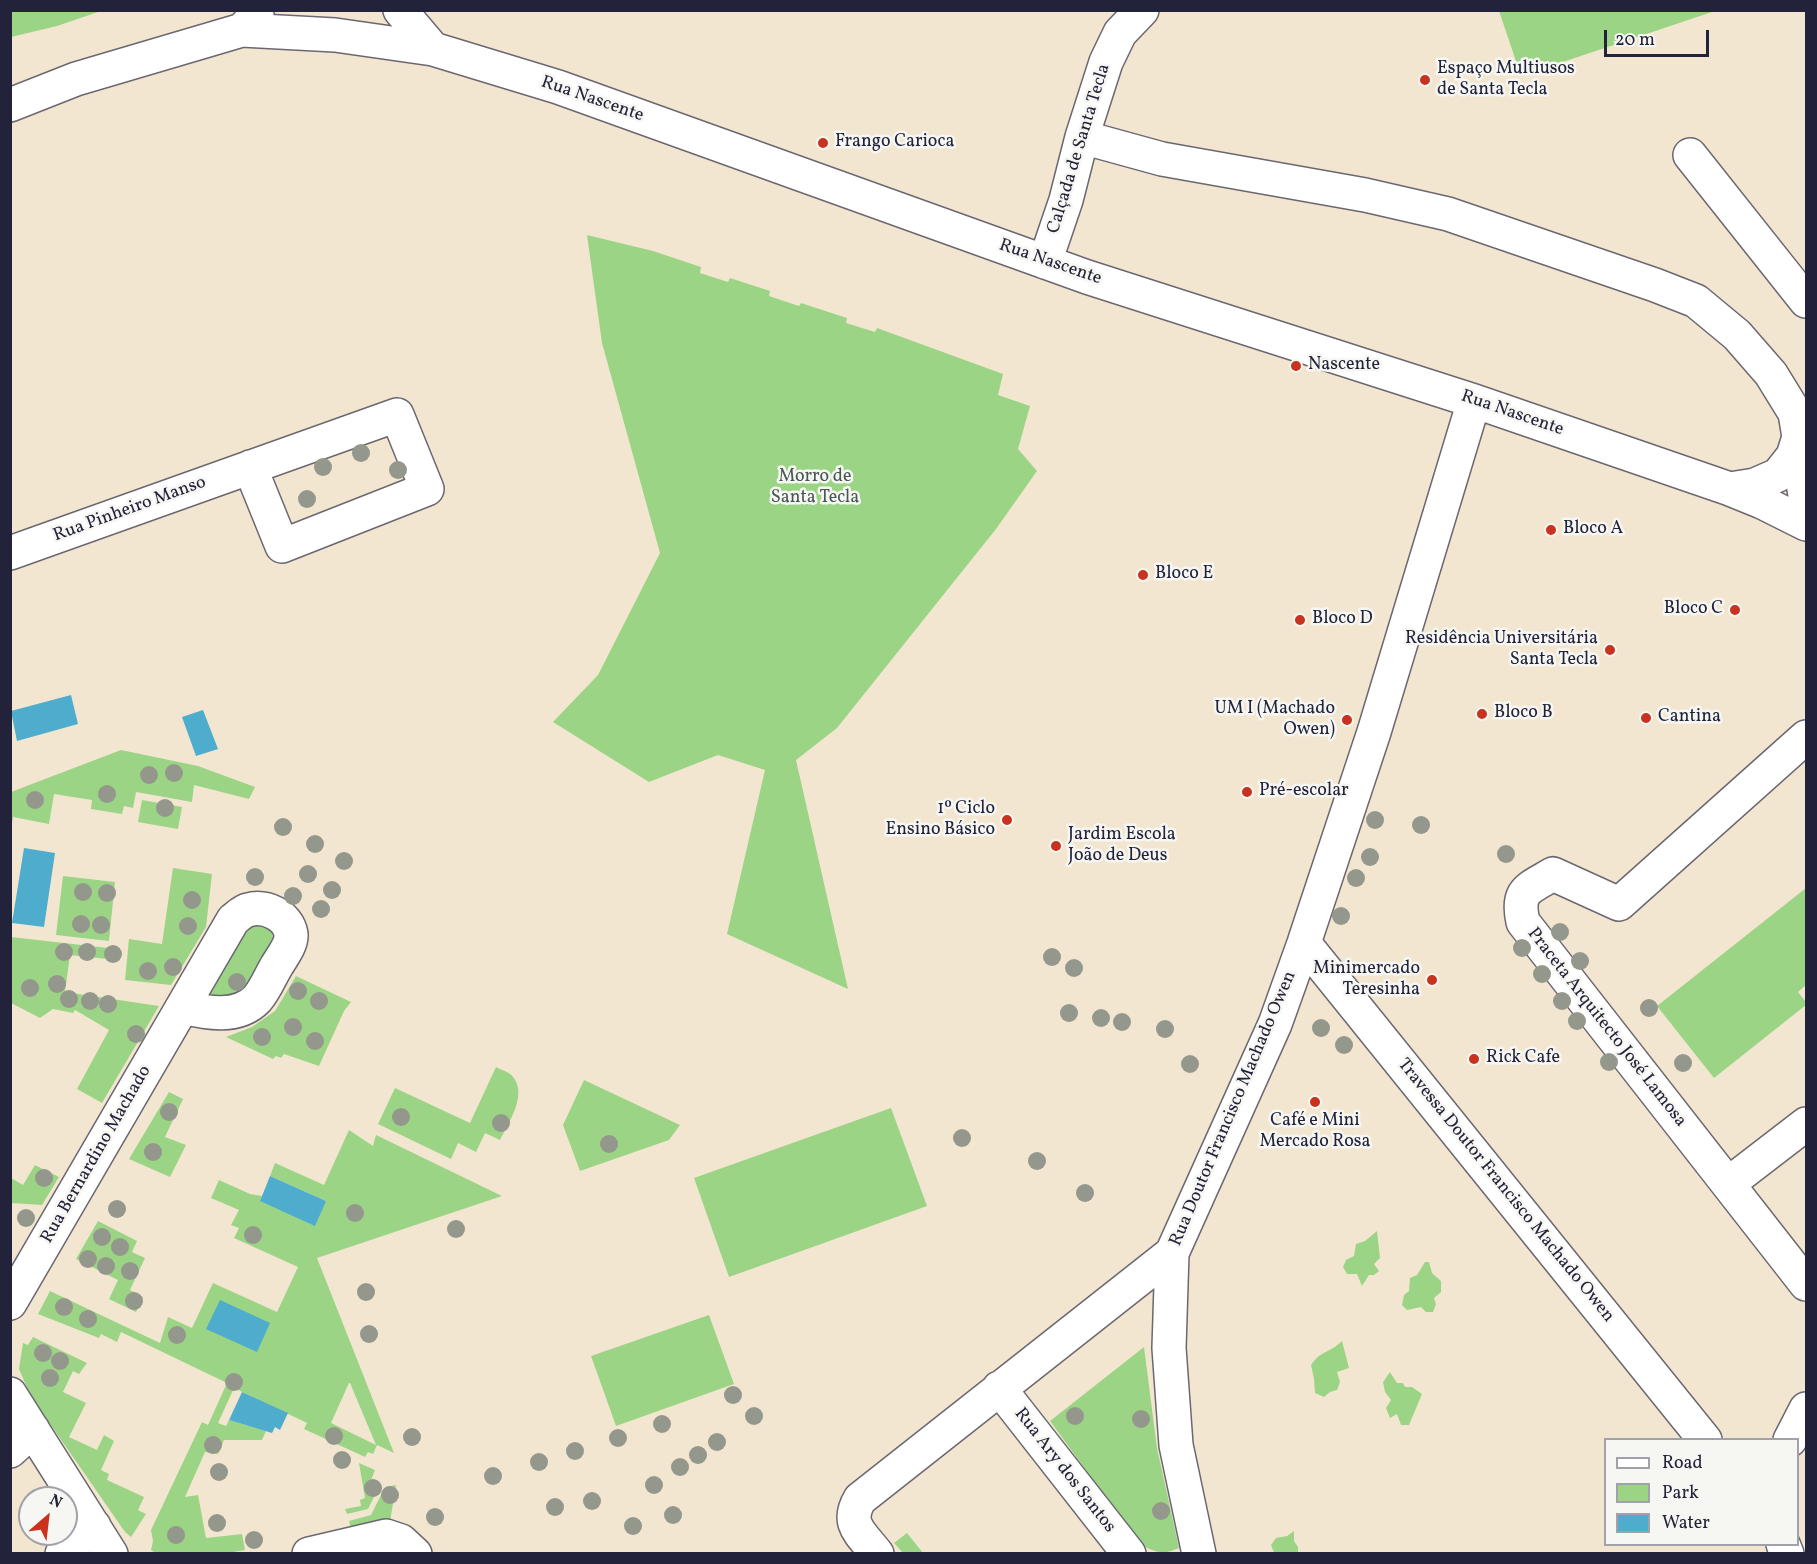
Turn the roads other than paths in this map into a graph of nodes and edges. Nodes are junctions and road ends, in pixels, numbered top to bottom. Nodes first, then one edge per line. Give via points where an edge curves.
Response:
1 (400, 10) edge
2 (1142, 10) edge
3 (251, 20) edge
4 (434, 49) junction
5 (10, 105) edge
6 (1082, 136) junction
7 (1690, 155) dead end
8 (1045, 262) junction
9 (1806, 301) edge
10 (1474, 401) junction
11 (1793, 456) junction
12 (250, 467) junction
13 (1730, 489) junction
14 (1806, 501) edge
15 (1806, 524) edge
16 (10, 553) edge
17 (1806, 737) edge
18 (1304, 942) junction
19 (183, 1007) dead end
20 (1806, 1124) edge
21 (1728, 1184) junction
22 (1172, 1254) junction
23 (1806, 1284) edge
24 (10, 1303) edge
25 (999, 1388) junction
26 (10, 1394) edge
27 (1806, 1409) edge
28 (1703, 1438) edge
29 (1791, 1438) edge
30 (22, 1441) edge
31 (94, 1526) junction
32 (863, 1549) edge
33 (62, 1554) edge
34 (111, 1554) edge
35 (309, 1554) edge
36 (415, 1554) edge
37 (1129, 1554) edge
38 (1199, 1554) edge

1 - 4 street
2 - 6 street, Calçada de Santa Tecla via 1120,33 1106,62
3 - 4 street, Rua Nascente
3 - 5 street, Rua Nascente
4 - 8 street, Rua Nascente via 558,87
6 - 8 street, Calçada de Santa Tecla
6 - 11 street via 1162,159 1448,214 1696,301 1737,335 1772,374 1795,413 1799,437
7 - 9 street
8 - 10 street, Rua Nascente
10 - 13 street, Rua Nascente
10 - 18 street, Rua Doutor Francisco Machado Owen via 1374,732
11 - 13 street via 1778,475 1755,485
11 - 14 street
12 - 12 street, Rua Pinheiro Manso via 282,546 427,489 397,415
12 - 16 street, Rua Pinheiro Manso
13 - 15 street, Rua Nascente
17 - 21 street, Praceta Arquitecto José Lamosa via 1619,904 1553,874 1527,890 1519,904 1522,922
18 - 22 street, Rua Doutor Francisco Machado Owen via 1275,1024
18 - 28 street, Travessa Doutor Francisco Machado Owen
19 - 24 street, Rua Bernardino Machado
20 - 21 street
21 - 23 street, Praceta Arquitecto José Lamosa
22 - 25 street
22 - 38 street, Rua Doutor Francisco Machado Owen via 1169,1348 1176,1445
25 - 32 street via 860,1498 853,1510
25 - 37 street, Rua Ary dos Santos
26 - 30 street
27 - 29 street
30 - 31 street
31 - 33 street
31 - 34 street
35 - 36 street via 386,1536 402,1541

